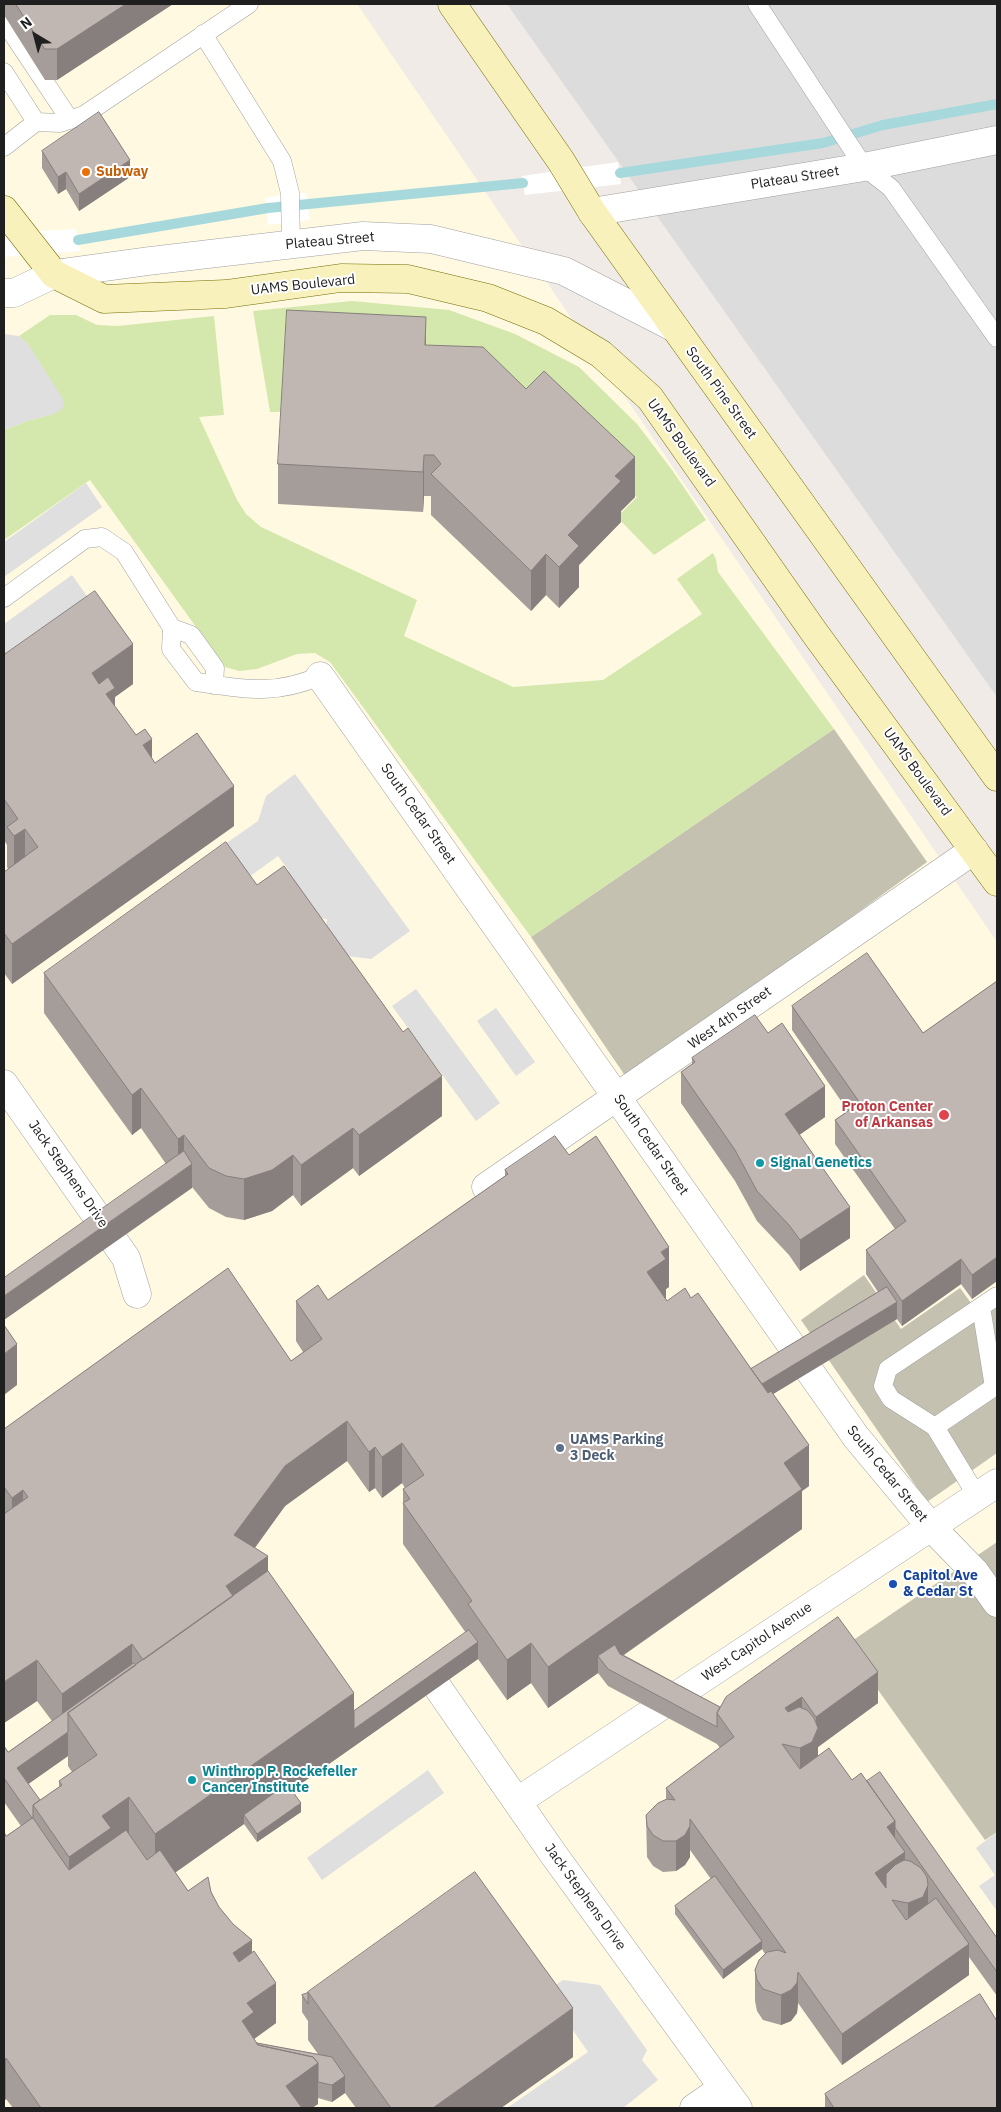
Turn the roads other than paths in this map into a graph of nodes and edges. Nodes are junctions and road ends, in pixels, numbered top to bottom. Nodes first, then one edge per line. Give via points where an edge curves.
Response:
1 (249, 4) edge
2 (452, 4) edge
3 (757, 4) edge
4 (4, 21) edge
5 (203, 34) junction
6 (4, 72) edge
7 (70, 120) junction
8 (36, 122) junction
9 (997, 140) edge
10 (4, 147) edge
11 (864, 167) junction
12 (4, 210) edge
13 (592, 212) junction
14 (290, 233) junction
15 (54, 274) junction
16 (4, 293) edge
17 (675, 328) junction
18 (997, 338) edge
19 (4, 598) edge
20 (172, 628) junction
21 (320, 676) joint
22 (214, 685) junction
23 (997, 777) edge
24 (974, 850) junction
25 (997, 882) edge
26 (4, 1084) edge
27 (618, 1096) junction
28 (486, 1187) edge
29 (138, 1294) dead end
30 (997, 1296) edge
31 (981, 1307) junction
32 (996, 1386) edge
33 (935, 1427) junction
34 (987, 1490) edge
35 (931, 1527) junction
36 (997, 1602) edge
37 (436, 1685) edge
38 (518, 1801) junction
39 (731, 2098) edge
40 (694, 2108) edge

1 - 5 lane
2 - 13 main road, South Pine Street via 561,161
3 - 11 lane
4 - 7 lane
5 - 7 lane via 84,114
5 - 14 lane via 282,161 290,193
6 - 8 lane
7 - 8 lane
8 - 10 lane
9 - 11 street, Plateau Street
11 - 13 street, Plateau Street
11 - 18 lane via 891,188
12 - 15 main road
13 - 17 main road, South Pine Street
14 - 15 street, Plateau Street
14 - 17 street, Plateau Street via 431,239 564,272
15 - 16 street, Plateau Street via 14,293
15 - 24 main road, UAMS Boulevard via 104,299 226,294 340,278 408,279 488,298 546,321 593,350 650,398 814,632
17 - 23 main road, South Pine Street
19 - 20 lane via 85,539 102,537 124,552
20 - 22 lane via 194,639 214,668
20 - 22 lane via 171,649 182,664 196,682
21 - 22 lane via 298,686 271,690
21 - 27 street, South Cedar Street
24 - 25 main road, UAMS Boulevard
24 - 27 street, West 4th Street
26 - 29 street, Jack Stephens Drive via 126,1258
27 - 28 street, West 4th Street
27 - 35 street, South Cedar Street via 850,1429
30 - 31 lane
31 - 32 lane
31 - 33 lane via 888,1369 883,1386 891,1399
32 - 33 lane
33 - 34 lane
34 - 35 street, West Capitol Avenue
35 - 36 street, South Cedar Street via 966,1561
35 - 38 street, West Capitol Avenue
37 - 38 street, Jack Stephens Drive
38 - 39 street, Jack Stephens Drive
39 - 40 street

